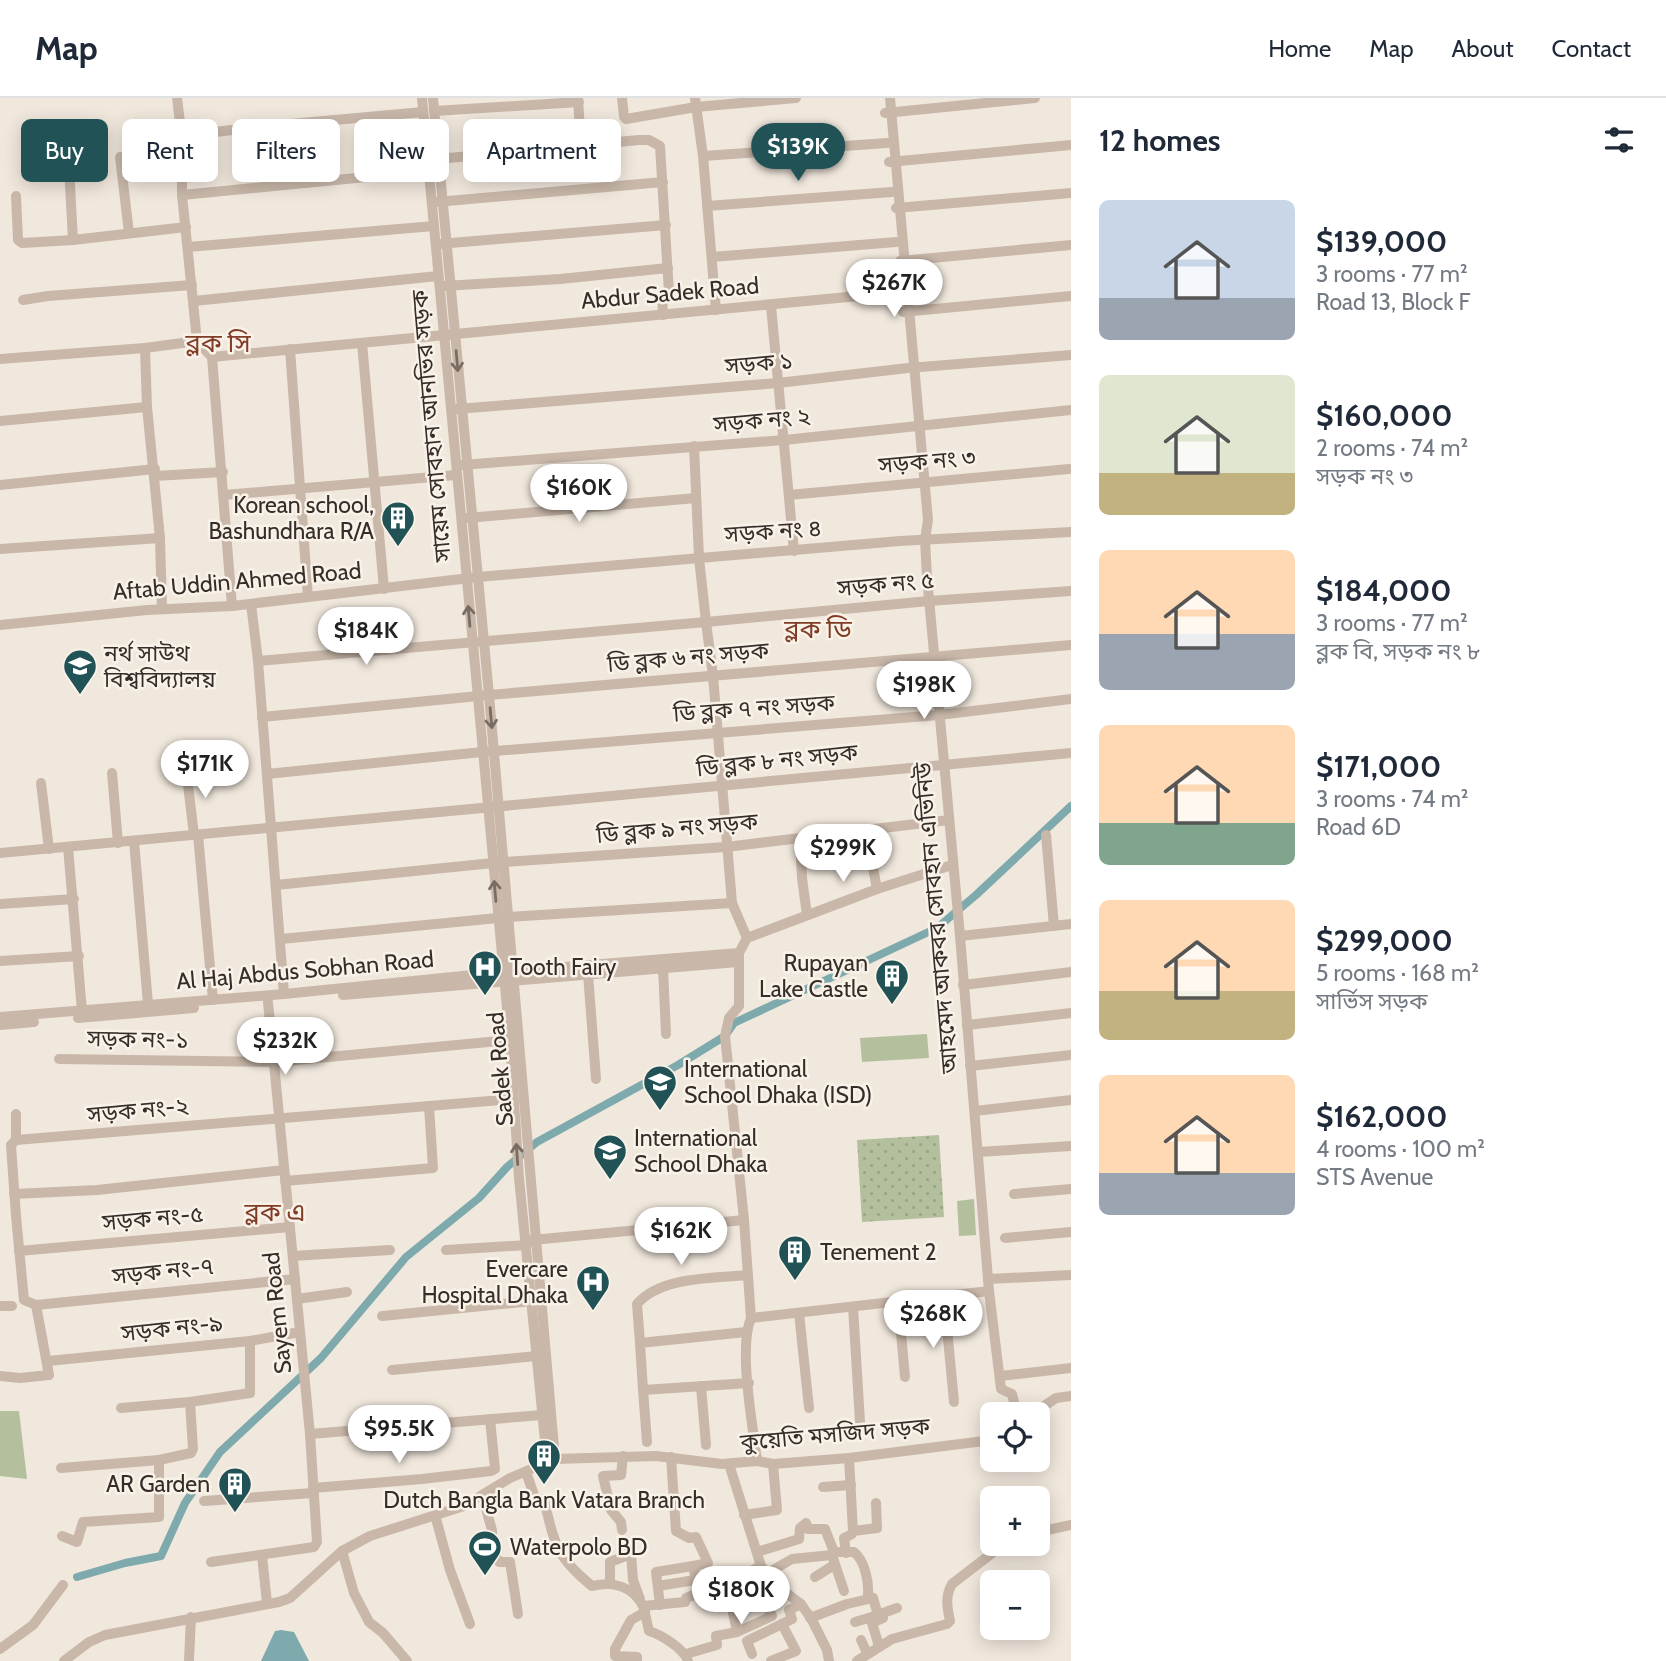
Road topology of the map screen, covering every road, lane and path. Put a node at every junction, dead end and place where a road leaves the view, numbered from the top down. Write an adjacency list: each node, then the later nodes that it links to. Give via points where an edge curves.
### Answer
1 (177, 98): 15 (street)
2 (422, 98): 12 (street, সায়েম সোবহান আনভির সড়ক)
3 (433, 98): 12 (street, সায়েম সোবহান আনভির সড়ক)
4 (622, 98): 14 (street, via 626,119)
5 (796, 98): 10 (street)
6 (883, 98): 13 (street, আহমেদ আকবর সোবহান এভিনিউ)
7 (890, 98): 13 (street, আহমেদ আকবর সোবহান এভিনিউ)
8 (1035, 98): 13 (street)
9 (578, 100): 12 (street); 18 (street)
10 (739, 100): 11 (street)
11 (695, 103): 14 (street); 24 (street)
12 (429, 111): 16 (street, সায়েম সোবহান আনভির সড়ক); 17 (street, সায়েম সোবহান আনভির সড়ক); 19 (street)
13 (888, 113): 22 (street, আহমেদ আকবর সোবহান এভিনিউ); 26 (street, আহমেদ আকবর সোবহান এভিনিউ)
14 (647, 117): 20 (street)
15 (180, 119)
16 (429, 119)
17 (430, 119)
18 (579, 119)
19 (218, 132)
20 (649, 140): 21 (street); 32 (street, via 660,146)
21 (621, 142)
22 (887, 143): 24 (street); 26 (street, আহমেদ আকবর সোবহান এভিনিউ)
23 (1071, 145): 26 (street)
24 (703, 156): 38 (street)
25 (120, 157): 43 (street)
26 (892, 162): 33 (street, আহমেদ আকবর সোবহান এভিনিউ); 39 (street, আহমেদ আকবর সোবহান এভিনিউ)
27 (354, 178): 35 (street)
28 (70, 182): 44 (street)
29 (183, 182): 35 (street)
30 (432, 182): 37 (street, সায়েম সোবহান আনভির সড়ক)
31 (437, 182): 37 (street, সায়েম সোবহান আনভির সড়ক)
32 (663, 182): 37 (street); 40 (street)
33 (892, 192): 38 (street); 39 (street, আহমেদ আকবর সোবহান এভিনিউ)
34 (1071, 193): 39 (street)
35 (183, 195): 42 (street)
36 (16, 196): 44 (street, via 19,242)
37 (437, 202): 41 (street, সায়েম সোবহান আনভির সড়ক); 46 (street, সায়েম সোবহান আনভির সড়ক)
38 (707, 206): 49 (street)
39 (897, 208): 45 (street, আহমেদ আকবর সোবহান এভিনিউ); 50 (street, আহমেদ আকবর সোবহান এভিনিউ)
40 (666, 225): 46 (street); 51 (street)
41 (433, 226): 46 (street, সায়েম সোবহান আনভির সড়ক); 48 (street)
42 (186, 227): 43 (street); 48 (street)
43 (129, 233): 44 (street)
44 (76, 240)
45 (896, 242): 49 (street); 50 (street, আহমেদ আকবর সোবহান এভিনিউ)
46 (441, 243): 52 (street, সায়েম সোবহান আনভির সড়ক)
47 (1071, 245): 50 (street)
48 (188, 247): 53 (street)
49 (712, 257): 59 (street)
50 (901, 261): 54 (street, আহমেদ আকবর সোবহান এভিনিউ); 60 (street, আহমেদ আকবর সোবহান এভিনিউ)
51 (668, 268): 52 (street, via 560,279); 61 (street, via 669,293 662,293)
52 (442, 283): 57 (street); 62 (street, সায়েম সোবহান আনভির সড়ক)
53 (192, 285): 56 (street); 57 (street)
54 (901, 292): 58 (street, Abdur Sadek Road); 60 (street, আহমেদ আকবর সোবহান এভিনিউ)
55 (1071, 296): 60 (street)
56 (23, 300)
57 (194, 301): 63 (street)
58 (771, 306): 59 (street, Abdur Sadek Road); 71 (street)
59 (716, 310): 61 (street, Abdur Sadek Road)
60 (906, 312): 70 (street, আহমেদ আকবর সোবহান এভিনিউ)
61 (663, 315): 62 (street, Abdur Sadek Road)
62 (449, 333): 64 (street, Abdur Sadek Road); 73 (street, সায়েম সোবহান আনভির সড়ক)
63 (197, 341): 65 (street); 68 (street)
64 (362, 343): 66 (street, Abdur Sadek Road); 83 (street)
65 (145, 348): 69 (street); 72 (street)
66 (290, 349): 68 (street, Abdur Sadek Road); 86 (street)
67 (1071, 355): 70 (street, সড়ক ১)
68 (212, 357): 82 (street)
69 (0, 359)
70 (911, 368): 71 (street, সড়ক ১); 76 (street, আহমেদ আকবর সোবহান এভিনিউ)
71 (778, 383): 73 (street, সড়ক ১); 77 (street)
72 (147, 407): 75 (street); 81 (street)
73 (456, 409): 79 (street, সায়েম সোবহান আনভির সড়ক)
74 (1071, 410): 76 (street, সড়ক নং ২)
75 (0, 421)
76 (916, 425): 77 (street, সড়ক নং ২); 84 (street, আহমেদ আকবর সোবহান এভিনিউ)
77 (784, 440): 78 (street, সড়ক নং ২); 88 (street)
78 (694, 446): 79 (street, সড়ক নং ২); 89 (street)
79 (459, 469): 83 (street, সড়ক নং ২); 90 (street, সায়েম সোবহান আনভির সড়ক)
80 (1069, 469): 84 (street, সড়ক নং ৩)
81 (155, 472): 82 (street); 85 (street); 92 (street)
82 (223, 472): 87 (street)
83 (376, 482): 86 (street, সড়ক নং ২); 98 (street)
84 (922, 483): 88 (street, সড়ক নং ৩); 93 (street, আহমেদ আকবর সোবহান এভিনিউ)
85 (0, 485)
86 (300, 488): 87 (street, সড়ক নং ২); 100 (street)
87 (225, 495): 103 (street)
88 (789, 495): 95 (street)
89 (696, 498): 90 (street); 96 (street)
90 (466, 518): 97 (street, সায়েম সোবহান আনভির সড়ক)
91 (1071, 532): 93 (street, সড়ক নং ৪)
92 (160, 538): 94 (street); 104 (street)
93 (925, 540): 95 (street, সড়ক নং ৪); 101 (street, আহমেদ আকবর সোবহান এভিনিউ)
94 (0, 549)
95 (794, 551): 96 (street, সড়ক নং ৪)
96 (699, 558): 97 (street, সড়ক নং ৪); 105 (street)
97 (472, 577): 98 (street, Aftab Uddin Ahmed Road); 107 (street, সায়েম সোবহান আনভির সড়ক, one-way to 97); 108 (street)
98 (384, 589): 100 (street, Aftab Uddin Ahmed Road)
99 (1071, 591): 101 (street, সড়ক নং ৫)
100 (308, 597): 102 (street, Aftab Uddin Ahmed Road)
101 (929, 601): 105 (street, সড়ক নং ৫); 110 (street, আহমেদ আকবর সোবহান এভিনিউ)
102 (251, 604): 103 (street, Aftab Uddin Ahmed Road); 111 (street)
103 (232, 606): 104 (street, Aftab Uddin Ahmed Road)
104 (162, 609): 106 (street, Aftab Uddin Ahmed Road)
105 (706, 622): 108 (street, সড়ক নং ৫); 112 (street)
106 (0, 625)
107 (472, 642): 108 (street, সড়ক নং ৫); 111 (street, সড়ক নং ৫); 114 (street, সায়েম সোবহান আনভির সড়ক)
108 (484, 642): 113 (street)
109 (1071, 645): 110 (street, ডি ব্লক ৬ নং সড়ক)
110 (933, 656): 112 (street, ডি ব্লক ৬ নং সড়ক); 116 (street, আহমেদ আকবর সোবহান এভিনিউ)
111 (258, 661): 117 (street)
112 (713, 676): 113 (street, ডি ব্লক ৬ নং সড়ক); 118 (street)
113 (489, 695): 114 (street, ডি ব্লক ৬ নং সড়ক); 119 (street, one-way to 119)
114 (477, 696): 117 (street, ডি ব্লক ৬ নং সড়ক); 120 (street, সায়েম সোবহান আনভির সড়ক)
115 (1071, 699): 116 (street, ডি ব্লক ৭ নং সড়ক)
116 (939, 715): 118 (street, ডি ব্লক ৭ নং সড়ক); 122 (street, আহমেদ আকবর সোবহান এভিনিউ)
117 (262, 717): 125 (street)
118 (717, 731): 119 (street, ডি ব্লক ৭ নং সড়ক); 127 (street)
119 (494, 751): 120 (street, ডি ব্লক ৭ নং সড়ক); 128 (street)
120 (482, 752): 125 (street, ডি ব্লক ৭ নং সড়ক); 128 (street, সায়েম সোবহান আনভির সড়ক)
121 (1071, 753): 122 (street, ডি ব্লক ৮ নং সড়ক)
122 (944, 764): 127 (street, ডি ব্লক ৮ নং সড়ক); 129 (street, আহমেদ আকবর সোবহান এভিনিউ)
123 (186, 768): 132 (street)
124 (112, 773): 136 (street)
125 (267, 774): 130 (street)
126 (41, 783): 139 (street)
127 (721, 787): 128 (street, ডি ব্লক ৮ নং সড়ক); 138 (street)
128 (493, 806): 130 (street, ডি ব্লক ৮ নং সড়ক); 141 (street, সায়েম সোবহান আনভির সড়ক)
129 (949, 820): 131 (street, ডি ব্লক ৯ নং সড়ক); 142 (street, আহমেদ আকবর সোবহান এভিনিউ)
130 (272, 828): 132 (street, ডি ব্লক ৮ নং সড়ক); 143 (street)
131 (866, 830): 134 (street, ডি ব্লক ৯ নং সড়ক); 144 (street)
132 (196, 835): 135 (street, ডি ব্লক ৮ নং সড়ক); 164 (street)
133 (1046, 835): 151 (street)
134 (800, 838): 138 (street, ডি ব্লক ৯ নং সড়ক); 148 (street)
135 (134, 841): 136 (street, ডি ব্লক ৮ নং সড়ক); 166 (street)
136 (118, 843): 137 (street, ডি ব্লক ৮ নং সড়ক)
137 (68, 847): 139 (street, ডি ব্লক ৮ নং সড়ক); 145 (street)
138 (726, 847): 141 (street, ডি ব্লক ৯ নং সড়ক); 147 (street)
139 (49, 849): 140 (street, ডি ব্লক ৮ নং সড়ক)
140 (0, 853)
141 (498, 863): 143 (street, ডি ব্লক ৯ নং সড়ক); 149 (street, সায়েম সোবহান আনভির সড়ক)
142 (952, 865): 144 (street); 152 (street, আহমেদ আকবর সোবহান এভিনিউ)
143 (276, 885): 154 (street)
144 (877, 889): 148 (street)
145 (74, 899): 146 (street); 155 (street)
146 (0, 904)
147 (732, 904): 149 (street); 153 (street)
148 (807, 915): 153 (street)
149 (503, 918): 154 (street); 161 (street, সায়েম সোবহান আনভির সড়ক)
150 (1071, 924): 151 (street)
151 (1054, 926): 152 (street)
152 (960, 931): 162 (street, আহমেদ আকবর সোবহান এভিনিউ)
153 (747, 938): 156 (street)
154 (281, 939): 163 (street)
155 (79, 956): 157 (street); 167 (street)
156 (738, 957): 158 (street); 161 (street, Al Haj Abdus Sobhan Road); 193 (street, via 739,1006 729,1018 725,1036)
157 (0, 961)
158 (663, 968): 160 (street); 172 (street)
159 (1071, 972): 162 (street)
160 (588, 974): 161 (street); 178 (street)
161 (508, 976): 163 (street, Al Haj Abdus Sobhan Road); 165 (street); 173 (street, সায়েম সোবহান আনভির সড়ক); 185 (street, Sadek Road)
162 (963, 985): 171 (street, আহমেদ আকবর সোবহান এভিনিউ)
163 (284, 994): 164 (street, Al Haj Abdus Sobhan Road)
164 (213, 1000): 166 (street, Al Haj Abdus Sobhan Road)
165 (268, 1002): 170 (street); 176 (street, Sayem Road)
166 (148, 1004): 167 (street, Al Haj Abdus Sobhan Road)
167 (82, 1011): 169 (street, Al Haj Abdus Sobhan Road)
168 (1071, 1013): 171 (street)
169 (0, 1017)
170 (0, 1025)
171 (967, 1025): 177 (street, আহমেদ আকবর সোবহান এভিনিউ)
172 (666, 1034)
173 (510, 1040): 176 (street, সড়ক নং-১); 179 (street, সায়েম সোবহান আনভির সড়ক)
174 (1071, 1055): 177 (street)
175 (59, 1059): 176 (street, সড়ক নং-১)
176 (275, 1062): 184 (street, Sayem Road)
177 (971, 1066): 182 (street, আহমেদ আকবর সোবহান এভিনিউ)
178 (596, 1079)
179 (513, 1099): 181 (street, সড়ক নং-২); 185 (street, সায়েম সোবহান আনভির সড়ক)
180 (1071, 1100): 182 (street)
181 (429, 1106): 184 (street, সড়ক নং-২); 189 (street, via 433,1168)
182 (975, 1111): 188 (street, আহমেদ আকবর সোবহান এভিনিউ)
183 (16, 1114): 186 (street)
184 (279, 1119): 186 (street, সড়ক নং-২); 189 (street, Sayem Road)
185 (520, 1128): 197 (street, সায়েম সোবহান আনভির সড়ক, one-way to 185, via 519,1178); 197 (street, Sadek Road, via 530,1172)
186 (16, 1140): 191 (street, via 11,1145)
187 (1071, 1146): 188 (street)
188 (978, 1152): 205 (street, আহমেদ আকবর সোবহান এভিনিউ)
189 (285, 1175): 191 (street); 194 (street, Sayem Road)
190 (1071, 1189): 192 (street)
191 (14, 1194): 200 (street)
192 (1014, 1194)
193 (744, 1220): 197 (street); 202 (street)
194 (290, 1227): 200 (street, সড়ক নং-৫); 201 (street, Sayem Road)
195 (1071, 1232): 196 (street)
196 (1005, 1237)
197 (530, 1242): 199 (street); 211 (street, সায়েম সোবহান আনভির সড়ক); 251 (street, Sadek Road)
198 (390, 1250): 201 (street)
199 (446, 1250)
200 (19, 1251): 212 (street, via 24,1300)
201 (293, 1256): 204 (street, Sayem Road)
202 (747, 1275): 218 (street); 222 (street, via 653,1289 637,1304)
203 (1071, 1275): 205 (street)
204 (295, 1279): 209 (street, Sayem Road); 212 (street, সড়ক নং-৭)
205 (988, 1279): 207 (street, আহমেদ আকবর সোবহান এভিনিউ)
206 (347, 1292): 209 (street)
207 (989, 1292): 208 (street); 228 (street, আহমেদ আকবর সোবহান এভিনিউ)
208 (944, 1296): 210 (street); 235 (street)
209 (297, 1299): 219 (street, Sayem Road)
210 (898, 1300): 215 (street); 229 (street)
211 (532, 1301): 217 (street); 223 (street, সায়েম সোবহান আনভির সড়ক)
212 (36, 1305): 224 (street)
213 (0, 1306): 214 (street)
214 (12, 1306)
215 (853, 1307): 216 (street); 242 (street)
216 (799, 1313): 218 (street); 239 (street)
217 (382, 1316)
218 (751, 1318): 220 (street)
219 (300, 1332): 221 (street, সড়ক নং-৯); 243 (street, Sayem Road)
220 (746, 1332): 222 (street); 230 (street)
221 (250, 1341): 224 (street, সড়ক নং-৯); 234 (street, via 250,1393)
222 (640, 1342): 232 (street)
223 (537, 1356): 226 (street); 240 (street, সায়েম সোবহান আনভির সড়ক)
224 (48, 1361): 227 (street, via 48,1375)
225 (1071, 1368): 228 (street)
226 (392, 1370)
227 (0, 1376)
228 (1000, 1376): 236 (street, via 1000,1390 1012,1394)
229 (905, 1377)
230 (749, 1383): 231 (street); 252 (street)
231 (701, 1386): 232 (street); 246 (street)
232 (643, 1390): 244 (street)
233 (1071, 1396): 237 (street)
234 (190, 1402): 238 (street); 250 (street, via 191,1453)
235 (954, 1402)
236 (1014, 1402)
237 (1050, 1402)
238 (121, 1408)
239 (809, 1408)
240 (542, 1415): 241 (street); 251 (street, সায়েম সোবহান আনভির সড়ক)
241 (489, 1419): 243 (street); 259 (street, via 495,1469 491,1471)
242 (860, 1422)
243 (310, 1434): 259 (street, Sayem Road)
244 (647, 1442)
245 (980, 1442): 249 (street, কুয়েতি মসজিদ সড়ক)
246 (706, 1445)
247 (624, 1456): 248 (street, কুয়েতি মসজিদ সড়ক); 251 (street, কুয়েতি মসজিদ সড়ক); 272 (street, via 621,1475 603,1476 611,1510 621,1522)
248 (671, 1457): 253 (street, কুয়েতি মসজিদ সড়ক); 277 (street, via 676,1531 696,1537 707,1562)
249 (849, 1458): 254 (street, কুয়েতি মসজিদ সড়ক); 257 (street)
250 (159, 1460): 255 (street); 268 (street, via 159,1517 83,1522 77,1542)
251 (551, 1460): 256 (street)
252 (757, 1461): 253 (street, কুয়েতি মসজিদ সড়ক); 254 (street, কুয়েতি মসজিদ সড়ক)
253 (729, 1464): 264 (street)
254 (773, 1464): 264 (street, via 776,1510)
255 (61, 1468)
256 (526, 1472): 260 (street); 281 (street, via 534,1498 544,1500 555,1546 571,1569 592,1586)
257 (851, 1485): 258 (street); 267 (street)
258 (823, 1487)
259 (313, 1490): 261 (street); 273 (street, Sayem Road, via 314,1547)
260 (482, 1495): 263 (street); 294 (street, via 492,1530 492,1550 499,1562 510,1562)
261 (204, 1501)
262 (876, 1503): 267 (street, via 877,1528)
263 (435, 1515): 269 (street, via 383,1531); 299 (street)
264 (744, 1515): 270 (street)
265 (1071, 1525): 266 (street)
266 (1050, 1529)
267 (853, 1531): 271 (street, via 844,1538)
268 (62, 1536)
269 (342, 1551): 289 (street, via 290,1598); 313 (street, via 354,1593 369,1622)
270 (757, 1552): 275 (street, via 799,1539 806,1522 808,1529 825,1529); 278 (street)
271 (846, 1553): 275 (street); 288 (street, via 858,1555 868,1595)
272 (631, 1554): 281 (street, via 610,1562); 292 (street, via 633,1580)
273 (262, 1556): 276 (street); 289 (street)
274 (988, 1556): 302 (street, via 952,1584 947,1624)
275 (833, 1557): 278 (street, via 792,1559); 279 (street); 285 (street)
276 (211, 1562)
277 (693, 1566): 280 (street); 283 (street, via 656,1572)
278 (763, 1570): 284 (street); 286 (street)
279 (815, 1577)
280 (695, 1580): 283 (street); 286 (street)
281 (610, 1583): 292 (street, via 629,1591)
282 (63, 1585): 305 (street, via 33,1625)
283 (658, 1586): 291 (street)
284 (781, 1589): 287 (street); 290 (street)
285 (844, 1591)
286 (699, 1593): 291 (street, via 685,1602)
287 (763, 1598): 301 (street, via 733,1613); 301 (street, via 772,1616)
288 (873, 1598): 295 (street); 297 (street)
289 (267, 1603): 296 (street)
290 (801, 1604): 297 (street); 300 (street, via 789,1610 792,1619)
291 (660, 1605): 292 (street)
292 (643, 1607): 308 (street, via 615,1649 615,1656); 309 (street, via 649,1631 661,1635)
293 (897, 1608): 295 (street)
294 (518, 1614)
295 (881, 1615): 298 (street); 302 (street); 304 (street, via 872,1623)
296 (191, 1617): 311 (street, via 105,1635); 312 (street)
297 (810, 1618): 314 (street)
298 (855, 1622)
299 (470, 1624)
300 (782, 1625): 307 (street, via 747,1641); 310 (street, via 796,1651)
301 (737, 1632): 309 (street, via 716,1636 717,1646)
302 (892, 1639): 304 (street)
303 (861, 1640): 306 (street)
304 (878, 1646): 306 (street)
305 (0, 1649)
306 (867, 1653): 315 (street)
307 (752, 1654)
308 (640, 1658)
309 (687, 1658)
310 (774, 1660)
311 (64, 1661)
312 (189, 1661)
313 (407, 1661)
314 (829, 1661)
315 (856, 1661)

